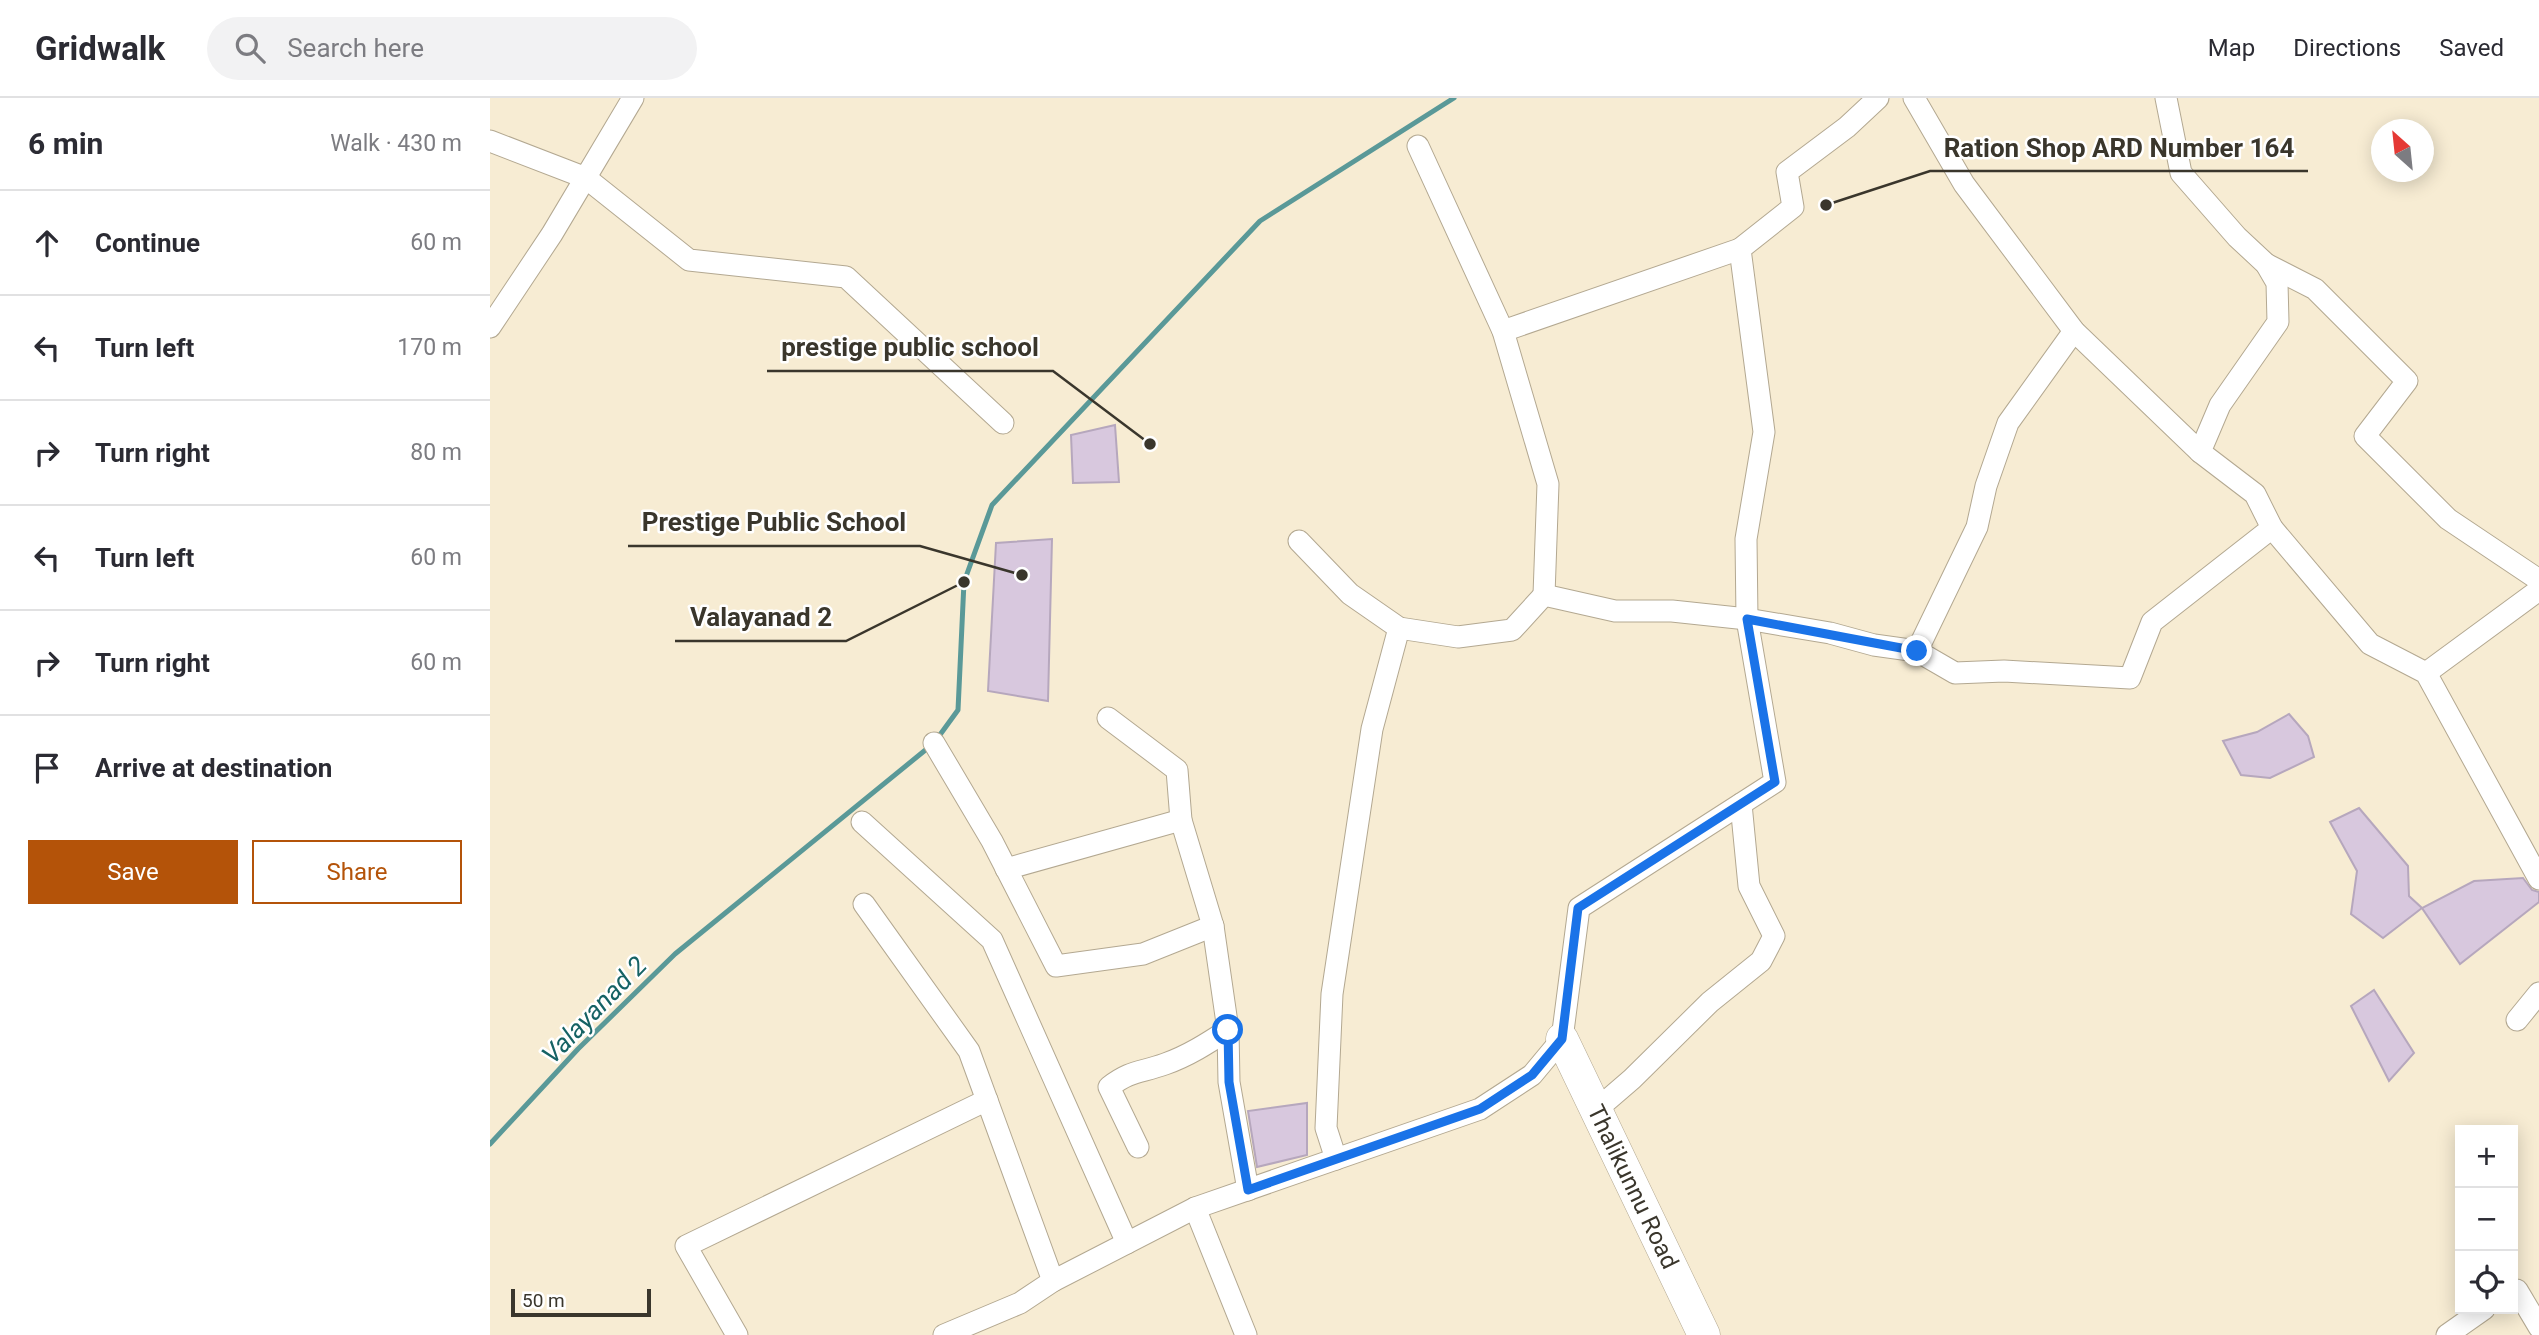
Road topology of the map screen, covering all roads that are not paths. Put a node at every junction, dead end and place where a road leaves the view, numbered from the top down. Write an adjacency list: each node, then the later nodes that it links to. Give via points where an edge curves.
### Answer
1 (633, 98): 7 (street)
2 (1878, 98): 8 (street, via 1787,172 1793,206)
3 (1914, 98): 12 (street, via 1964,184)
4 (2166, 98): 9 (street, via 2181,173)
5 (490, 141): 7 (street)
6 (1418, 146): 11 (street)
7 (586, 178): 10 (street); 13 (street, via 689,260 846,277)
8 (1740, 249): 11 (street); 20 (street, via 1764,432 1746,540)
9 (2266, 264): 14 (street, via 2277,283 2278,322 2220,405); 17 (street, via 2315,289 2407,381 2365,436 2448,519)
10 (490, 327)
11 (1503, 331): 19 (street, via 1548,484)
12 (2074, 331): 14 (street); 22 (street, via 2008,423 1977,527)
13 (1003, 422)
14 (2200, 452): 15 (street, via 2255,494)
15 (2272, 528): 22 (street, via 2152,622 2130,678 1955,673); 23 (street, via 2370,644)
16 (1299, 541): 21 (street, via 1350,593)
17 (2539, 580)
18 (2539, 590): 23 (street)
19 (1544, 595): 20 (street, via 1615,611); 21 (street, via 1512,630 1458,637)
20 (1747, 619): 22 (street); 26 (street, via 1775,782)
21 (1399, 628): 40 (street, via 1372,729 1332,994 1326,1128)
22 (1917, 651)
23 (2426, 673): 30 (street)
24 (1108, 718): 27 (street, via 1177,770)
25 (934, 743): 29 (street)
26 (1741, 804): 36 (street, via 1578,908); 38 (street, via 1749,886 1774,936 1761,961 1710,1002)
27 (1181, 820): 29 (street); 32 (street)
28 (862, 822): 43 (street, via 992,940)
29 (1006, 869): 32 (street, via 1056,966 1143,954)
30 (2539, 878)
31 (864, 904): 37 (street, via 969,1051)
32 (1213, 926): 35 (street)
33 (2539, 993): 34 (street)
34 (2517, 1020)
35 (1228, 1030): 39 (street, via 1165,1065 1125,1075 1109,1087); 41 (street, via 1229,1082)
36 (1562, 1039): 38 (street, Thalikunnu Road); 40 (street, via 1532,1075 1480,1109)
37 (986, 1100): 44 (street); 48 (street, via 686,1246)
38 (1596, 1110): 51 (street, Thalikunnu Road)
39 (1138, 1147)
40 (1336, 1159): 41 (street)
41 (1248, 1190): 42 (street)
42 (1195, 1208): 43 (street); 50 (street)
43 (1127, 1243): 44 (street)
44 (1053, 1281): 49 (street, via 1020,1303)
45 (2518, 1292): 47 (street)
46 (2477, 1314): 52 (street)
47 (2539, 1328)
48 (737, 1335)
49 (944, 1335)
50 (1246, 1335)
51 (1704, 1335)
52 (2446, 1335)

